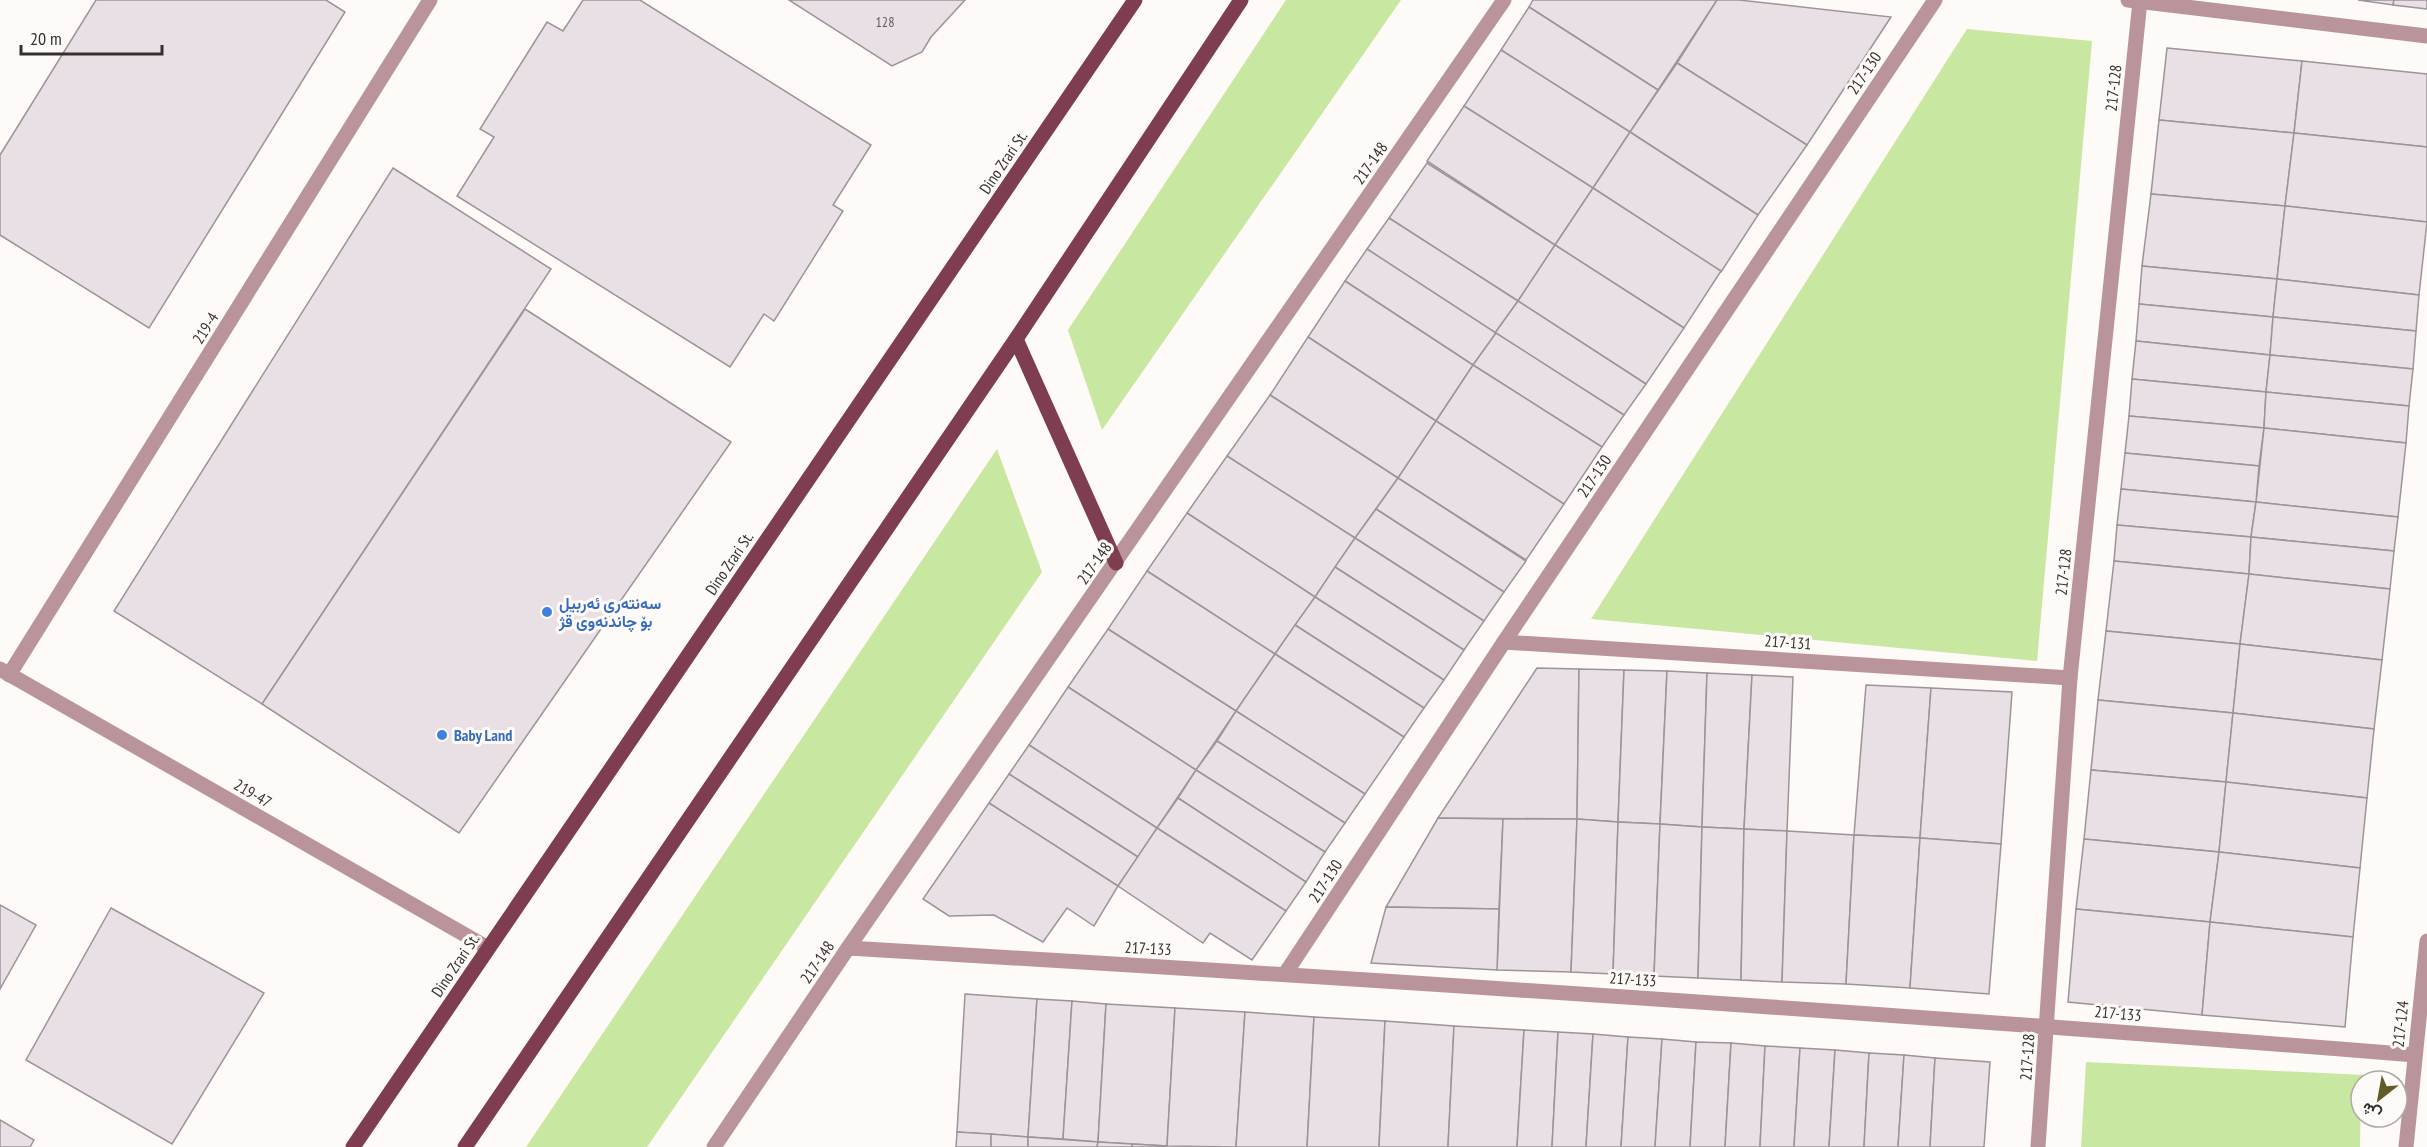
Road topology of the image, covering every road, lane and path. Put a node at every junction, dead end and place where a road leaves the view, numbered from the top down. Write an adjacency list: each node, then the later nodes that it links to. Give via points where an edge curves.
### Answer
1 (430, 0): 11 (street, 219-4)
2 (1135, 0): 14 (main road, Dino Zrari St.)
3 (1241, 0): 8 (main road)
4 (1504, 0): 9 (street, 217-148)
5 (1935, 0): 10 (street, 217-130)
6 (2134, 1): 7 (street); 12 (street, 217-128)
7 (2427, 36)
8 (1016, 339): 9 (main road); 21 (main road)
9 (1116, 562): 15 (street, 217-148)
10 (1504, 642): 12 (street, 217-131); 16 (street, 217-130)
11 (5, 672): 14 (street, 219-47)
12 (2070, 678): 17 (street, 217-128)
13 (2427, 941): 18 (street, 217-124)
14 (488, 948): 20 (main road, Dino Zrari St.)
15 (848, 948): 16 (street, 217-133); 22 (street, 217-148)
16 (1285, 974): 17 (street, 217-133)
17 (2048, 1025): 18 (street, 217-133); 23 (street, 217-128)
18 (2415, 1055): 19 (street, 217-124)
19 (2420, 1087): 24 (street, 217-124)
20 (353, 1147)
21 (465, 1147)
22 (714, 1147)
23 (2038, 1147)
24 (2406, 1147)

